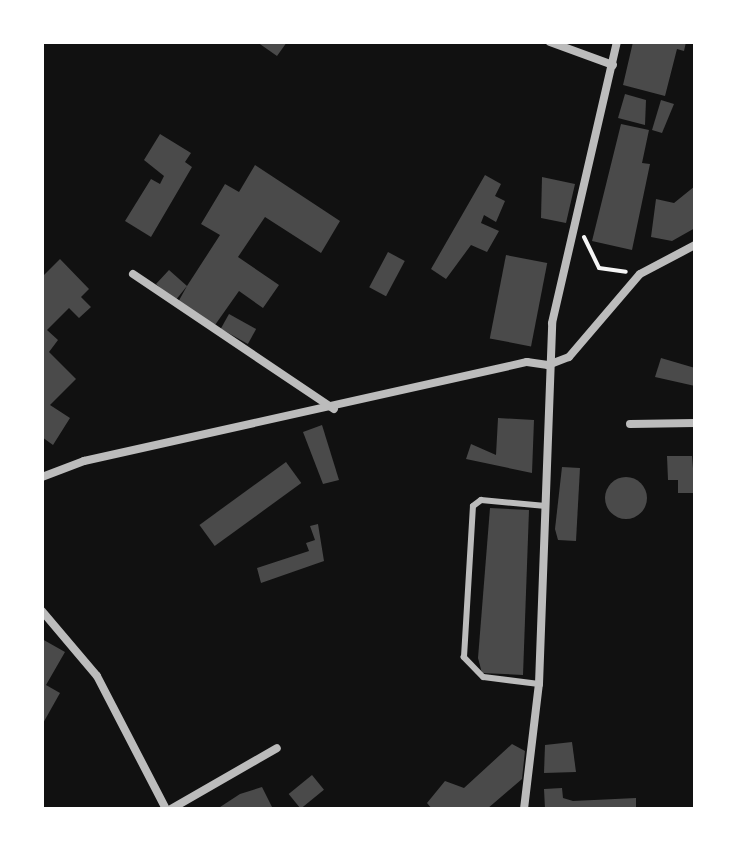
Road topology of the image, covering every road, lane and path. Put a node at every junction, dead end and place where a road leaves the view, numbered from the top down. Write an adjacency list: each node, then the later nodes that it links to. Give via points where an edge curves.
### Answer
1 (550, 42): 3 (street)
2 (617, 42): 3 (street)
3 (613, 65): 4 (street)
4 (573, 234): 7 (path, via 590,238 599,268); 8 (street)
5 (695, 245): 7 (street)
6 (133, 274): 9 (street)
7 (640, 274): 8 (street, via 569,357)
8 (548, 365): 9 (street, via 527,362); 13 (street)
9 (334, 409): 12 (street, via 84,461)
10 (695, 423): 11 (street)
11 (630, 424)
12 (42, 477)
13 (546, 506): 15 (street); 15 (lane, via 481,500 473,506 464,657 483,677)
14 (42, 611): 17 (street, via 97,676)
15 (539, 684): 18 (street)
16 (277, 748): 17 (street)
17 (169, 809)
18 (524, 809)

